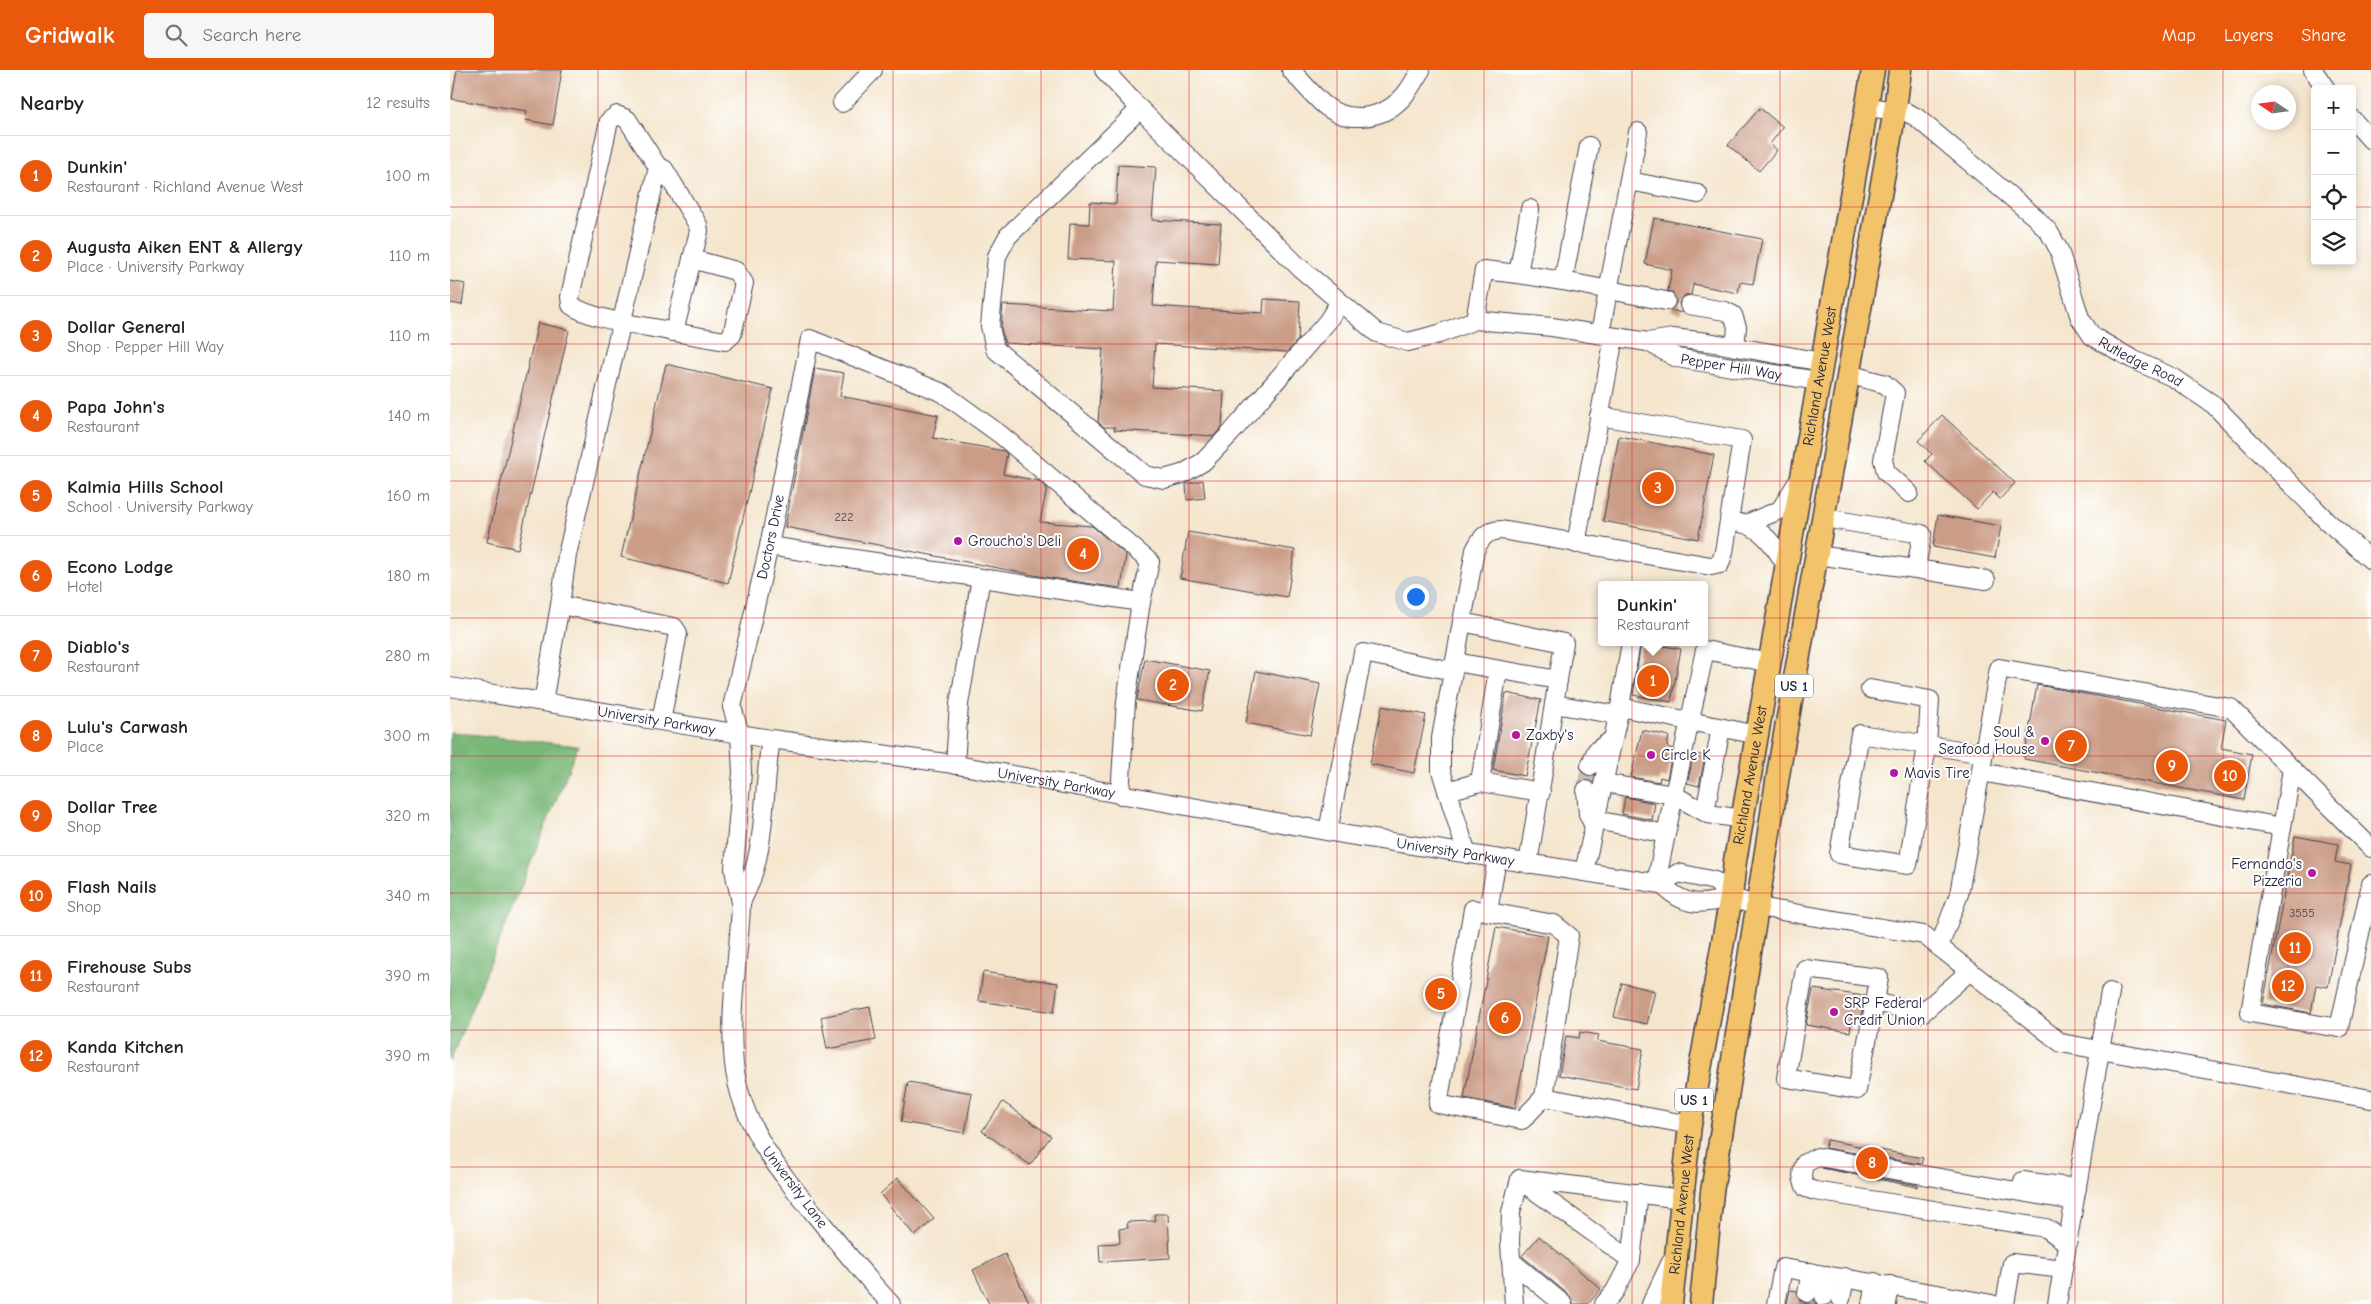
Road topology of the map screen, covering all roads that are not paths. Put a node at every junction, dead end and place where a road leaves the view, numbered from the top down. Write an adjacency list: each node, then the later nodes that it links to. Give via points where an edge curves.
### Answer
1 (873, 70): 9 (street)
2 (1104, 70): 11 (street)
3 (1291, 70): 4 (street, via 1324,105 1340,114 1357,117 1372,116 1394,106)
4 (1421, 70)
5 (1873, 70): 10 (main road, Richland Avenue West / US 1)
6 (1900, 70): 12 (main road, Richland Avenue West / US 1)
7 (2313, 70): 8 (street)
8 (2323, 85)
9 (842, 103)
10 (1867, 107): 12 (street, Rutledge Road); 34 (main road, Richland Avenue West / US 1)
11 (1140, 109): 26 (street, via 1300,268); 26 (street, via 1008,236 997,256 990,326 995,349 1145,475 1164,479 1182,474 1208,456 1231,433 1327,322)
12 (1895, 110): 35 (main road, Richland Avenue West / US 1); 44 (street, Rutledge Road, via 1916,117 2040,222 2059,250 2080,318 2092,336 2174,378 2214,405 2327,521)
13 (2356, 123): 15 (street)
14 (1638, 132): 18 (street)
15 (2371, 140)
16 (1589, 146): 23 (street)
17 (658, 167): 21 (street, via 664,169 698,225); 29 (street); 29 (street, via 627,119 617,115 610,121 570,297 571,305 580,312)
18 (1629, 181): 19 (street); 24 (street)
19 (1698, 194)
20 (1530, 209): 22 (street)
21 (692, 259): 30 (street); 30 (street, via 736,271 741,276 744,283 732,335 725,342)
22 (1518, 274): 23 (street); 28 (street, via 1484,270)
23 (1563, 281): 24 (street)
24 (1608, 290): 25 (street); 31 (street)
25 (1666, 301)
26 (1340, 302): 28 (street, via 1377,333 1408,342)
27 (1689, 305): 33 (street, via 1733,315 1737,328)
28 (1475, 320): 31 (street, Pepper Hill Way)
29 (621, 321): 30 (street); 50 (street, via 567,555)
30 (674, 332)
31 (1607, 336): 32 (street, Pepper Hill Way); 36 (street)
32 (1648, 342): 33 (street, Pepper Hill Way, via 1673,338); 34 (street, Pepper Hill Way, via 1677,358)
33 (1735, 347): 34 (street, Pepper Hill Way)
34 (1820, 371): 37 (main road, Richland Avenue West / US 1)
35 (1848, 374): 38 (street, via 1886,384 1896,393 1883,460 1886,472); 39 (main road, Richland Avenue West / US 1)
36 (1599, 416): 40 (street, via 1742,440); 41 (street)
37 (1803, 471): 40 (street, via 1780,510); 45 (main road, Richland Avenue West / US 1)
38 (1909, 493)
39 (1824, 518): 43 (main road, Richland Avenue West / US 1); 46 (street, via 1922,534)
40 (1738, 523): 41 (street, via 1720,564 1711,566); 45 (street, via 1765,536)
41 (1576, 544): 51 (street, via 1490,531 1480,539 1475,550)
42 (768, 546): 47 (street); 49 (street, Doctors Drive, via 810,339 943,393 1001,435 1150,562); 66 (street, Doctors Drive, via 732,707)
43 (1817, 555): 46 (street); 98 (main road, Richland Avenue West / US 1)
44 (2371, 560)
45 (1787, 567): 54 (main road, Richland Avenue West / US 1)
46 (1916, 569): 48 (street)
47 (980, 578): 49 (street); 72 (street, via 959,704)
48 (1986, 580)
49 (1141, 602): 81 (street, via 1126,700)
50 (560, 605): 60 (street); 63 (street, via 674,626 678,634)
51 (1462, 622): 55 (street); 57 (street, via 1564,643)
52 (1631, 646): 62 (street)
53 (1702, 646): 54 (street); 64 (street)
54 (1771, 663): 67 (main road, Richland Avenue West / US 1)
55 (1454, 667): 56 (street); 79 (street, via 1441,738 1441,771); 87 (street, via 1362,653)
56 (1498, 670): 57 (street); 76 (street)
57 (1558, 680): 61 (street)
58 (450, 687): 60 (street, University Parkway)
59 (1870, 689): 70 (street, via 1930,700)
60 (542, 702): 63 (street, University Parkway)
61 (1554, 704): 62 (street); 80 (street)
62 (1619, 711): 64 (street); 68 (street)
63 (660, 721): 66 (street, University Parkway)
64 (1689, 721): 65 (street); 82 (street)
65 (1721, 728): 67 (street); 83 (street)
66 (740, 734): 69 (street, University Parkway); 97 (street, University Lane, via 742,778 734,868)
67 (1758, 735): 84 (main road, Richland Avenue West / US 1)
68 (1613, 739): 73 (street, via 1596,751); 77 (street)
69 (771, 740): 72 (street, University Parkway); 97 (street, University Lane, via 757,862)
70 (1928, 745): 70 (street, via 1860,734 1839,854 1908,865); 71 (street)
71 (1984, 754): 74 (street, via 1999,668 2231,708); 75 (street)
72 (955, 765): 81 (street, University Parkway)
73 (1590, 766)
74 (2292, 769): 86 (street); 89 (street)
75 (1980, 772): 86 (street); 100 (street, via 1959,894)
76 (1480, 782): 79 (street); 80 (street)
77 (1604, 782): 82 (street); 85 (street)
78 (1586, 790): 85 (street, via 1588,814)
79 (1447, 791): 90 (street)
80 (1541, 792): 92 (street)
81 (1120, 795): 87 (street, University Parkway)
82 (1674, 795): 83 (street); 88 (street)
83 (1705, 812): 84 (street)
84 (1743, 819): 96 (main road, Richland Avenue West / US 1)
85 (1595, 824): 88 (street); 93 (street)
86 (2282, 827): 95 (street, via 2250,1013 2339,1028)
87 (1328, 831): 90 (street, University Parkway)
88 (1666, 834): 94 (street)
89 (2371, 848)
90 (1467, 854): 91 (street, University Parkway)
91 (1497, 859): 92 (street, University Parkway); 99 (street)
92 (1528, 864): 93 (street, University Parkway)
93 (1584, 872): 94 (street, University Parkway)
94 (1658, 883): 96 (street, University Parkway, via 1675,897 1706,904); 96 (street, via 1678,873 1715,881)
95 (2371, 884)
96 (1731, 897): 98 (street); 107 (main road, Richland Avenue West / US 1)
97 (741, 902): 123 (street, University Lane, via 732,1038 735,1072 745,1109 758,1138 779,1171)
98 (1758, 907): 100 (street, via 1924,935); 129 (main road, Richland Avenue West / US 1, via 1712,1192)
99 (1488, 911): 105 (street, via 1554,924 1569,936); 105 (street, via 1473,909 1438,1104 1522,1120)
100 (1939, 947): 101 (street)
101 (1970, 971): 103 (street, via 1922,1013); 104 (street, via 2061,1043)
102 (2110, 992): 104 (street)
103 (1875, 1002): 103 (street, via 1879,978 1805,969 1786,1078 1857,1090)
104 (2100, 1050): 106 (street); 110 (street)
105 (1544, 1097): 107 (street)
106 (2371, 1098)
107 (1690, 1125): 111 (main road, Richland Avenue West / US 1)
108 (1520, 1179): 109 (street); 114 (street); 115 (street, via 1511,1212)
109 (1639, 1193): 111 (street); 114 (street)
110 (2075, 1195): 113 (street); 113 (street, via 1957,1173 1928,1176 1818,1157 1806,1163 1801,1178 1806,1188 1815,1191 2046,1228)
111 (1682, 1199): 112 (main road, Richland Avenue West / US 1)
112 (1680, 1225): 127 (street, via 1670,1265); 128 (main road, Richland Avenue West / US 1)
113 (2067, 1243): 116 (street)
114 (1631, 1260): 126 (street, via 1615,1291)
115 (1511, 1261): 124 (street); 125 (street)
116 (2063, 1269): 134 (street, via 2012,1263); 135 (street)
117 (1819, 1273): 118 (street); 118 (street, via 1833,1297); 120 (street); 130 (street, via 1783,1268)
118 (1845, 1277): 119 (street)
119 (1883, 1283): 121 (street); 131 (street); 132 (street)
120 (1807, 1293)
121 (1907, 1296): 122 (street)
122 (1936, 1299): 133 (street)
123 (890, 1304)
124 (1514, 1304)
125 (1563, 1304)
126 (1604, 1304)
127 (1650, 1304)
128 (1671, 1304)
129 (1700, 1304)
130 (1776, 1304)
131 (1871, 1304)
132 (1887, 1304)
133 (1992, 1304)
134 (2005, 1304)
135 (2057, 1304)

